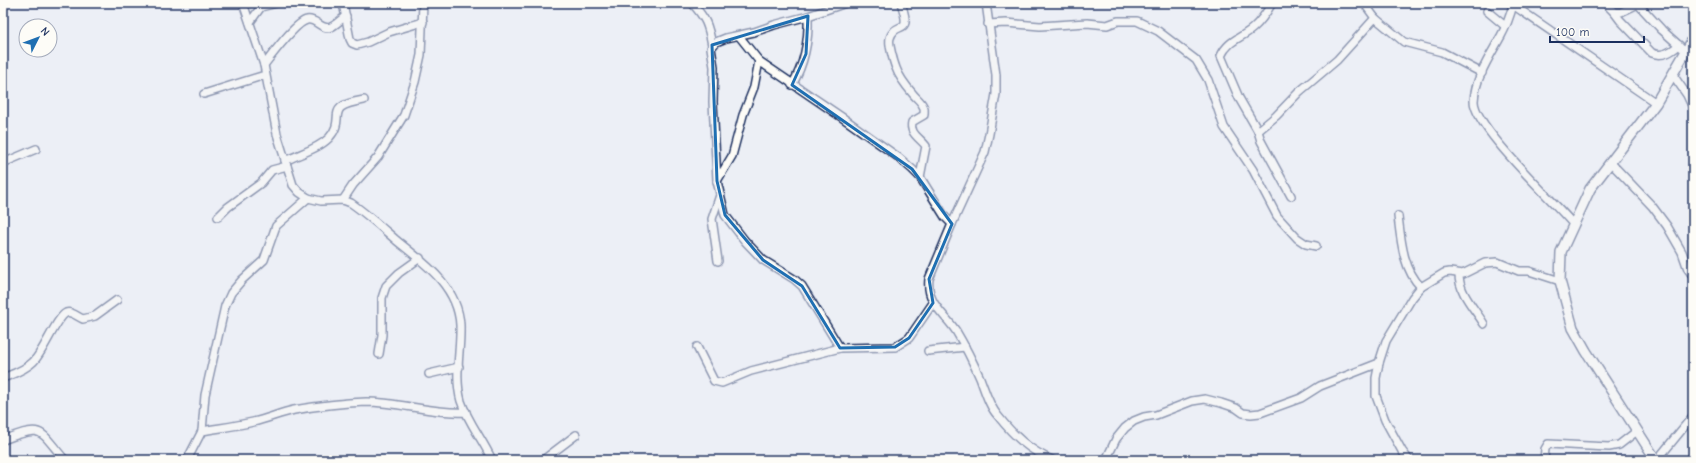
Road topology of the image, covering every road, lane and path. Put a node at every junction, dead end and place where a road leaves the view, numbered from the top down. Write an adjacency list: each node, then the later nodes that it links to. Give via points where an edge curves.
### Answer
1 (243, 3): 19 (street)
2 (277, 3): 19 (street, via 261,8)
3 (343, 3): 16 (street)
4 (422, 3): 20 (street)
5 (692, 3): 25 (street, via 708,24)
6 (846, 3): 17 (street)
7 (901, 3): 42 (street, via 905,24 889,39 896,69 923,105 924,114 912,122 911,127 913,133 926,146)
8 (986, 3): 21 (street)
9 (1272, 3): 37 (street, via 1256,25 1227,46 1221,56 1239,98)
10 (1364, 3): 18 (street)
11 (1605, 3): 15 (street)
12 (1513, 4): 22 (street); 35 (street)
13 (1638, 4): 15 (street, via 1621,12); 26 (street)
14 (1487, 11): 22 (street)
15 (1614, 12): 26 (street, via 1652,53 1666,54)
16 (346, 16): 20 (street, via 350,39 357,45); 28 (street, via 327,28 311,20 305,21)
17 (808, 16): 23 (street); 32 (street, via 806,54)
18 (1375, 18): 29 (street, via 1404,42 1442,52); 37 (street, via 1336,60)
19 (250, 22): 28 (street)
20 (422, 22): 47 (street, via 420,62 404,115 378,156)
21 (988, 24): 50 (street, via 996,75 996,94 989,134 985,152); 52 (street, via 1107,25 1118,21 1137,20 1158,31 1199,64 1208,80 1224,127 1252,170 1277,216 1296,238)
22 (1505, 26): 29 (street)
23 (739, 36): 25 (street, via 726,38); 27 (street)
24 (1693, 41): 26 (street)
25 (712, 45): 43 (street)
26 (1682, 49): 31 (street)
27 (759, 61): 32 (street); 43 (street, via 754,87 732,156)
28 (264, 65): 30 (street)
29 (1482, 73): 51 (street, via 1474,101 1481,120 1517,165)
30 (265, 75): 33 (street); 41 (street, via 277,134)
31 (1673, 75): 35 (street); 36 (street)
32 (792, 84): 42 (street, via 898,157)
33 (204, 94)
34 (364, 100): 41 (street, via 348,102 341,106 330,137)
35 (1656, 103): 39 (street)
36 (1693, 108)
37 (1258, 131): 45 (street)
38 (36, 149): 40 (street)
39 (1610, 162): 51 (street, via 1590,189); 56 (street, via 1652,206 1667,226)
40 (3, 163)
41 (286, 163): 46 (street, via 296,189); 49 (street, via 272,170 261,183)
42 (920, 177): 50 (street)
43 (717, 181): 44 (street)
44 (720, 194): 54 (street, via 712,219); 64 (street, via 728,220 763,260 802,286)
45 (1291, 196)
46 (308, 198): 47 (street, via 321,201); 73 (street, via 276,226 264,260 242,280 231,293 225,306 205,395)
47 (343, 200): 53 (street, via 361,210)
48 (1398, 216): 58 (street, via 1402,248 1415,281)
49 (218, 217)
50 (952, 224): 60 (street, via 930,279 928,287)
51 (1573, 224): 57 (street, via 1561,252)
52 (1316, 246)
53 (420, 258): 66 (street, via 386,286 382,298); 68 (street, via 442,282 455,304 460,324)
54 (718, 261)
55 (1459, 274): 57 (street, via 1497,262 1518,271 1529,271); 58 (street, via 1444,273); 61 (street, via 1459,281 1466,296)
56 (1693, 276)
57 (1560, 281): 74 (street, via 1573,328)
58 (1421, 287): 67 (street, via 1386,341)
59 (117, 300): 70 (street, via 94,316 83,319 71,313 65,314 33,362)
60 (932, 303): 63 (street); 64 (street, via 909,338 895,347)
61 (1484, 324)
62 (697, 347): 64 (street, via 714,381 718,383 751,371)
63 (965, 347): 65 (street); 81 (street, via 996,415 1026,446)
64 (840, 348)
65 (928, 351)
66 (379, 354)
67 (1379, 363): 82 (street, via 1320,386 1301,398 1260,413 1243,413 1204,399 1144,417 1125,428 1116,439); 83 (street, via 1376,396 1384,420)
68 (459, 367): 69 (street); 71 (street, via 461,400)
69 (429, 374)
70 (3, 378)
71 (466, 412): 73 (street, via 429,411 388,403 324,405); 79 (street)
72 (1693, 416): 85 (street)
73 (202, 431): 78 (street)
74 (1637, 431): 84 (street, via 1610,448 1548,444); 85 (street)
75 (576, 435): 80 (street)
76 (3, 440): 77 (street, via 27,430 36,430 44,434)
77 (65, 460)
78 (187, 460)
79 (492, 460)
80 (543, 460)
81 (1052, 460)
82 (1106, 460)
83 (1409, 460)
84 (1544, 460)
85 (1656, 460)

